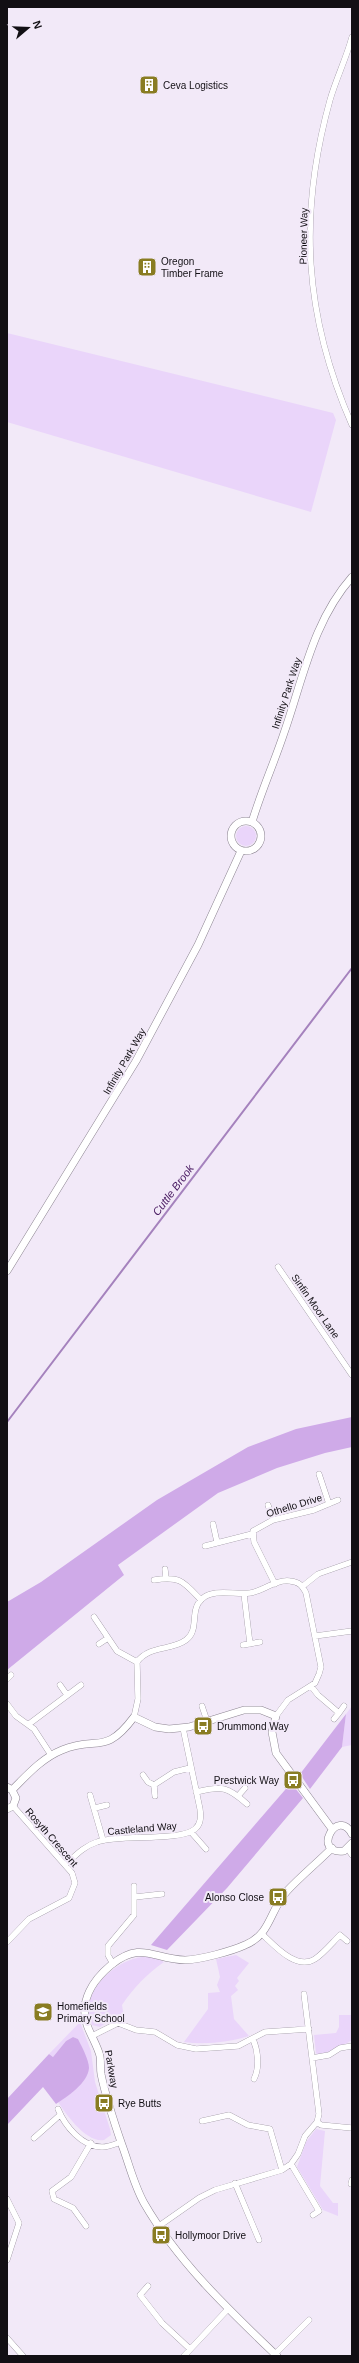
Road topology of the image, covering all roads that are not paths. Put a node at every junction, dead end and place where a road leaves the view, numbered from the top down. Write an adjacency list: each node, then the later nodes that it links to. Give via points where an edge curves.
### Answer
1 (352, 38): 2 (street, Pioneer Way)
2 (351, 44): 3 (street, Pioneer Way, via 332,95 319,148 312,205 310,259 321,340 336,387)
3 (352, 425)
4 (352, 577): 5 (street, Infinity Park Way, via 334,599 316,632 280,746)
5 (252, 822): 6 (street, via 260,829 261,840 251,851); 6 (street, via 241,821 232,829 231,839)
6 (241, 851): 8 (street, Infinity Park Way, via 191,958 140,1055)
7 (278, 1267): 9 (street, Sinfin Moor Lane)
8 (7, 1271)
9 (352, 1375)
10 (319, 1474): 12 (street, Othello Drive)
11 (338, 1500): 12 (street, Othello Drive)
12 (329, 1504): 14 (street, Othello Drive)
13 (268, 1505): 14 (street)
14 (273, 1520): 16 (street, Othello Drive, via 257,1527)
15 (213, 1524): 17 (street)
16 (252, 1534): 17 (street); 23 (street)
17 (217, 1542): 18 (street)
18 (205, 1546)
19 (352, 1562): 24 (street, via 318,1574)
20 (165, 1569): 21 (street)
21 (166, 1578): 22 (street); 26 (street, via 180,1580)
22 (154, 1580)
23 (275, 1584): 24 (street, via 289,1580); 25 (street)
24 (303, 1586): 29 (street)
25 (244, 1594): 26 (street, via 209,1594); 33 (street)
26 (200, 1600): 35 (street, via 195,1610 194,1628 190,1638 180,1644 146,1653)
27 (94, 1617): 30 (street)
28 (352, 1631): 29 (street)
29 (315, 1636): 38 (street, via 321,1667 318,1678)
30 (108, 1638): 32 (street); 35 (street, via 117,1651)
31 (260, 1642): 33 (street)
32 (99, 1644)
33 (250, 1644): 34 (street)
34 (243, 1645)
35 (137, 1662): 45 (street, via 138,1698)
36 (81, 1685): 39 (street)
37 (60, 1686): 39 (street)
38 (311, 1686): 43 (street); 44 (street, via 288,1700)
39 (67, 1695): 48 (street)
40 (7, 1704): 48 (street, via 16,1716)
41 (202, 1706): 47 (street)
42 (344, 1706): 43 (street)
43 (339, 1713): 46 (street)
44 (276, 1716): 47 (street, via 261,1710 244,1710); 65 (street, via 272,1732 276,1753)
45 (134, 1717): 49 (street, via 155,1727); 50 (street, via 113,1739 100,1744 71,1747)
46 (334, 1719)
47 (207, 1721): 49 (street)
48 (29, 1724): 50 (street)
49 (182, 1728): 51 (street, Castleland Way)
50 (51, 1755): 54 (street)
51 (190, 1768): 53 (street, via 174,1772); 56 (street, Castleland Way)
52 (143, 1774): 53 (street, via 148,1782)
53 (154, 1785): 58 (street)
54 (10, 1788): 62 (street, via 16,1798)
55 (245, 1788): 59 (street)
56 (196, 1792): 59 (street, via 223,1787); 66 (street, Castleland Way, via 200,1820)
57 (90, 1795): 63 (street)
58 (155, 1796)
59 (238, 1796): 60 (street)
60 (247, 1804)
61 (107, 1805): 63 (street)
62 (10, 1807): 71 (street, Rosyth Crescent)
63 (95, 1808): 67 (street)
64 (350, 1828): 65 (street, via 339,1826)
65 (332, 1829): 68 (street, via 328,1836)
66 (191, 1832): 67 (street, Castleland Way); 69 (street)
67 (103, 1840): 71 (street, Castleland Way, via 84,1849)
68 (332, 1848): 70 (street, via 340,1851); 75 (street, Parkway, via 285,1893)
69 (206, 1849)
70 (351, 1849)
71 (65, 1865): 77 (street, Rosyth Crescent, via 74,1878 75,1889 72,1895 66,1901 29,1919)
72 (134, 1886): 74 (street)
73 (162, 1894): 74 (street)
74 (135, 1897): 78 (street, via 134,1915 108,1946 108,1955)
75 (262, 1934): 76 (street, via 289,1957 303,1963 314,1960 340,1935); 78 (street, Parkway, via 244,1946 196,1959 179,1960 142,1952 129,1955)
76 (347, 1941)
77 (7, 1942)
78 (113, 1964): 81 (street, Parkway, via 95,1981 86,1999 85,2012)
79 (304, 1994): 80 (street)
80 (309, 2029): 82 (street, via 265,2032); 84 (street)
81 (92, 2036): 82 (street, via 118,2023 136,2030 155,2032 186,2048 238,2046); 90 (street, Parkway, via 98,2050 104,2087)
82 (253, 2039): 85 (street, via 258,2052 257,2074)
83 (352, 2046): 84 (street, via 340,2048 329,2056)
84 (312, 2058): 87 (street, via 319,2107)
85 (254, 2079)
86 (202, 2121): 93 (street, via 229,2115 248,2125 270,2129)
87 (317, 2122): 88 (street, via 321,2125); 92 (street, via 305,2136)
88 (352, 2128)
89 (34, 2138): 91 (street, via 59,2112 72,2132)
90 (121, 2142): 91 (street, via 103,2147); 100 (street, Parkway, via 138,2191)
91 (91, 2144): 99 (street, via 71,2177 52,2191 54,2199 74,2208)
92 (291, 2164): 93 (street); 98 (street, via 319,2211)
93 (282, 2170): 95 (street)
94 (352, 2180): 96 (street)
95 (236, 2183): 100 (street, via 199,2198); 101 (street)
96 (352, 2184)
97 (7, 2200): 102 (street, via 19,2222)
98 (313, 2216)
99 (86, 2226)
100 (159, 2226): 104 (street, Parkway, via 204,2284)
101 (259, 2240)
102 (7, 2260)
103 (148, 2286): 107 (street, via 140,2295 159,2320)
104 (228, 2309): 107 (street); 108 (street, Parkway)
105 (309, 2320): 108 (street)
106 (7, 2338): 109 (street)
107 (190, 2349): 110 (street)
108 (276, 2355)
109 (23, 2356)
110 (184, 2356)

